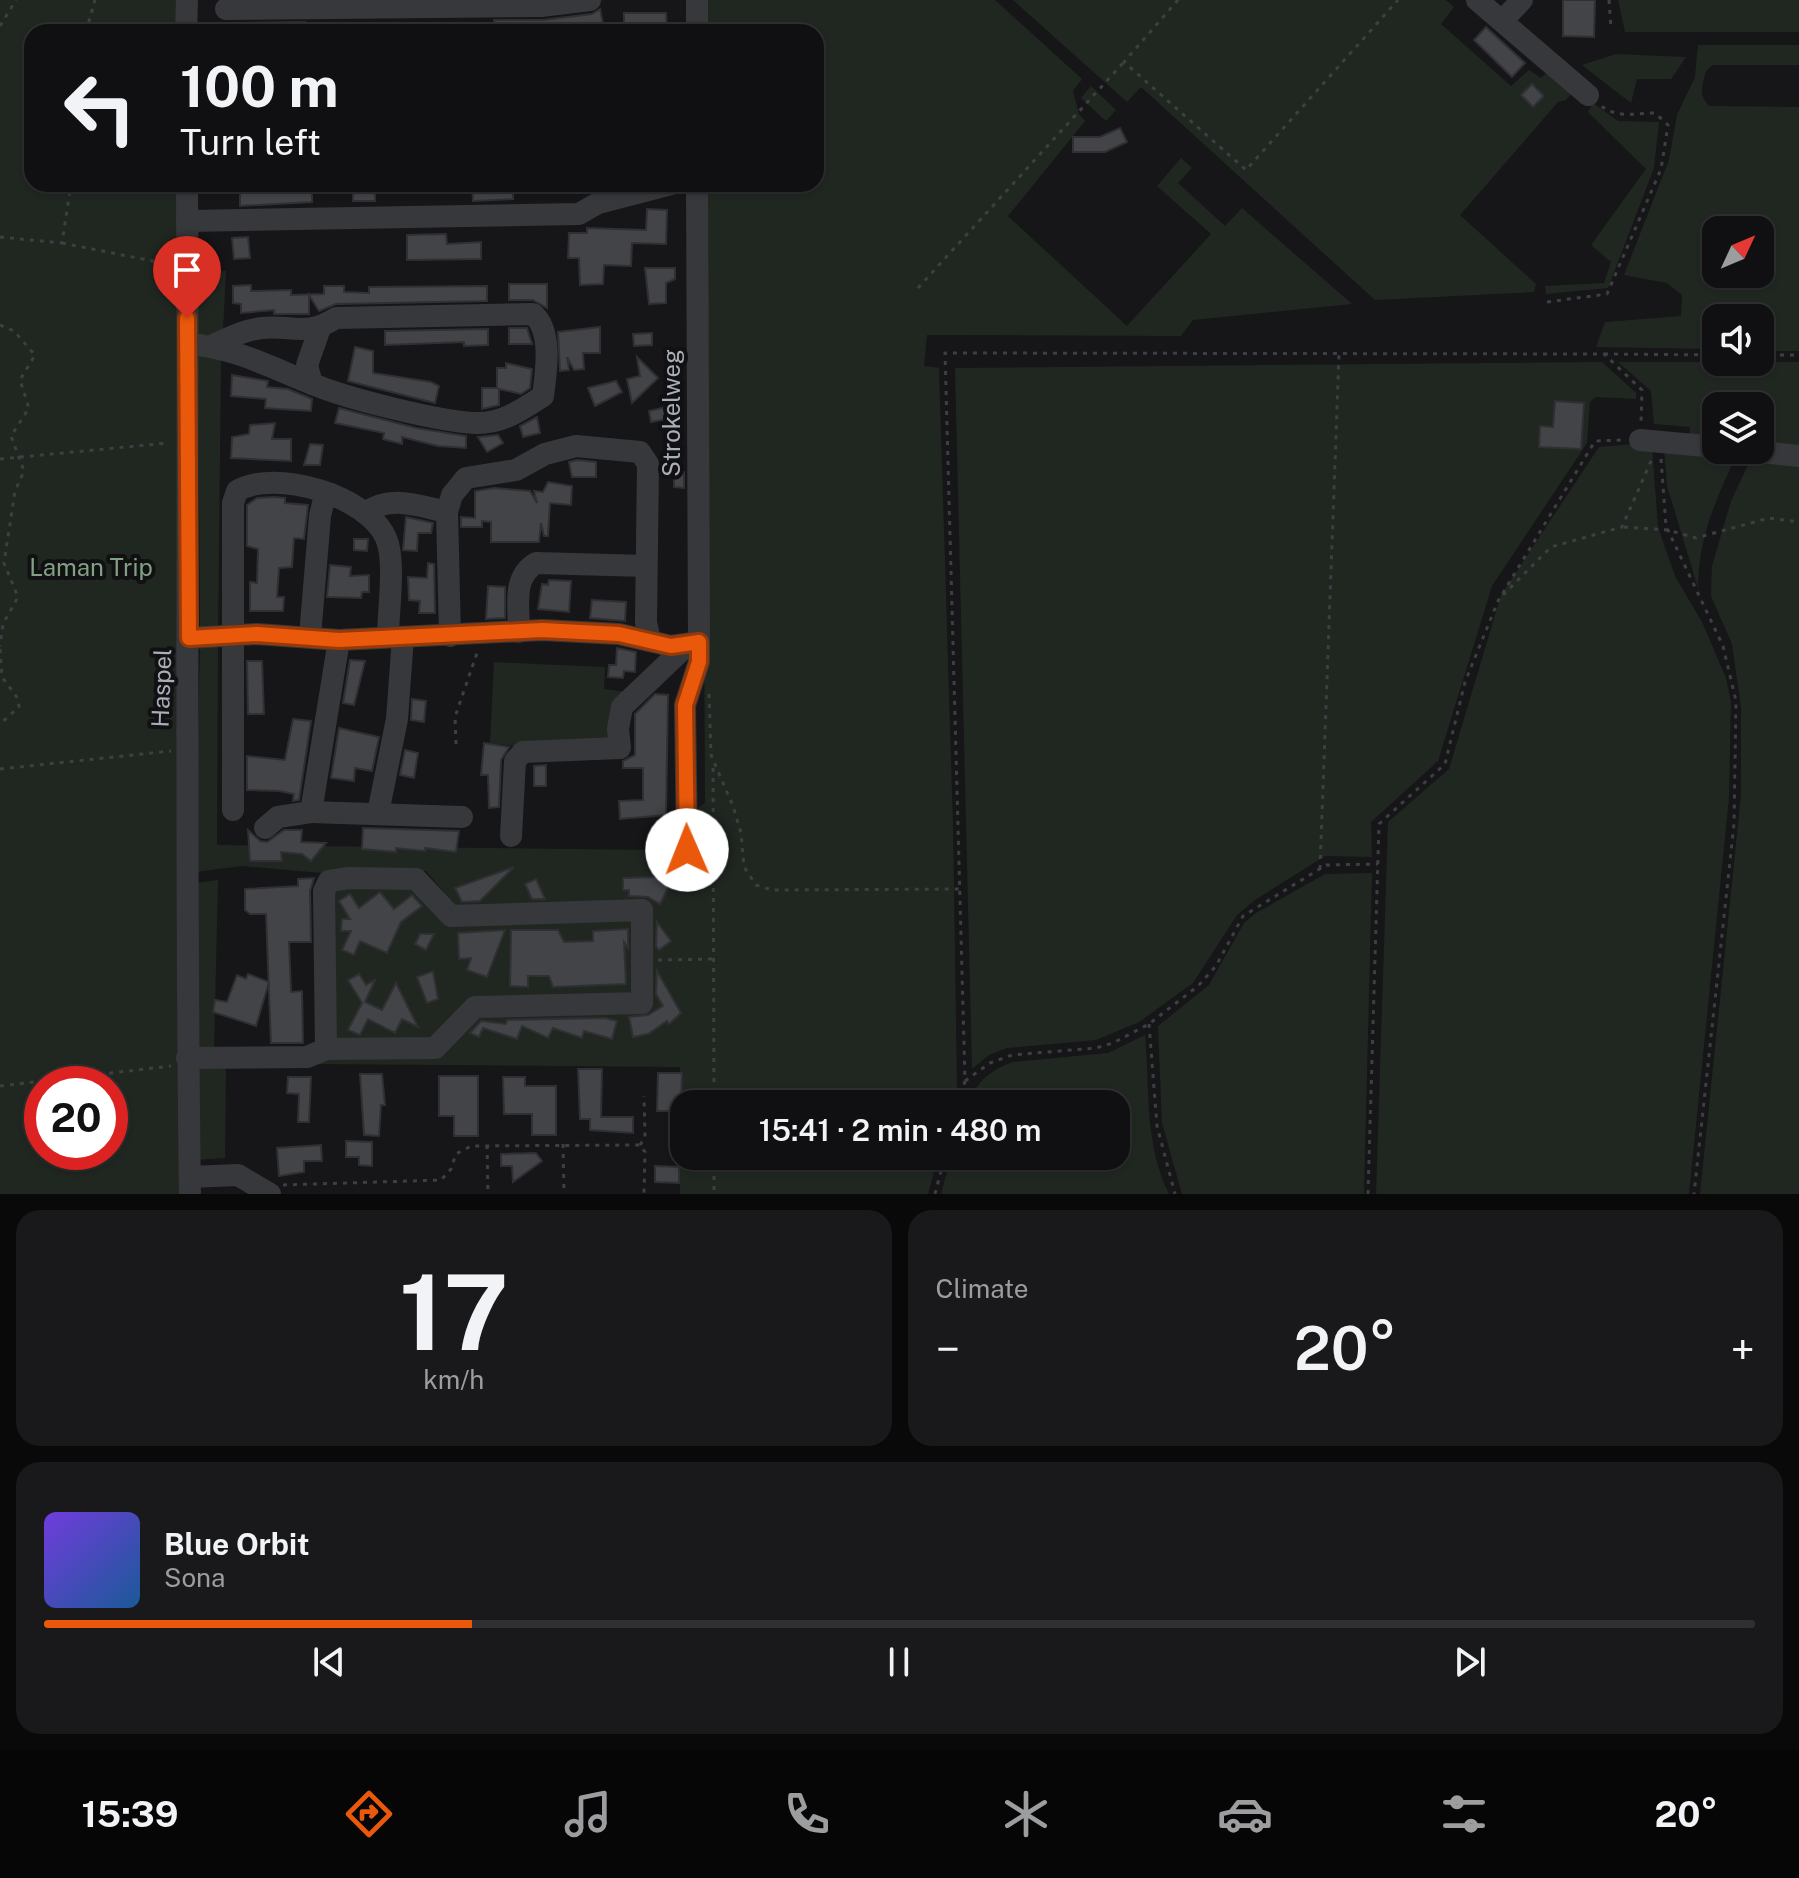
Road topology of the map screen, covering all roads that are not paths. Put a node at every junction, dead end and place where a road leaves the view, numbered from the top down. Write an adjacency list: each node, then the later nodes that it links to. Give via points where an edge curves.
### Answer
1 (187, 0): 8 (street)
2 (590, 0): 6 (street, via 541,6)
3 (697, 0): 9 (street)
4 (1477, 0): 7 (street)
5 (1522, 0): 7 (street)
6 (226, 9)
7 (1502, 21): 10 (street)
8 (186, 24)
9 (697, 24)
10 (1588, 95)
11 (187, 192): 14 (street, Haspel)
12 (640, 192): 14 (street, via 579,214)
13 (697, 192): 35 (street, Strokelweg)
14 (187, 221): 16 (street, Haspel)
15 (320, 328): 17 (street, via 264,328); 18 (street, via 307,365); 18 (street, via 336,318 533,314 545,342 543,396 514,415 478,423)
16 (188, 344): 17 (street); 32 (street, Haspel)
17 (213, 345): 18 (street)
18 (312, 384)
19 (1650, 441): 20 (street)
20 (1702, 446)
21 (1774, 453): 22 (street)
22 (1799, 456)
23 (331, 494): 25 (street); 28 (street, via 271,482 237,491); 29 (street, via 320,516)
24 (447, 512): 25 (street, via 380,502); 26 (street, via 466,478 516,470 545,454 576,446 640,452 648,464); 30 (street)
25 (365, 513): 31 (street, via 386,537)
26 (646, 566): 27 (street, via 536,563 519,581); 34 (street)
27 (519, 632): 30 (street); 34 (street, via 619,634)
28 (232, 636): 29 (street); 32 (street); 36 (street)
29 (310, 636): 33 (street)
30 (450, 636): 31 (street)
31 (396, 637): 33 (street); 38 (street, via 397,719)
32 (189, 638): 44 (street, Haspel)
33 (339, 640): 37 (street)
34 (650, 641): 35 (street)
35 (692, 644): 41 (street, via 622,707 620,748 523,752 515,761); 42 (street, Strokelweg, via 699,662 685,705)
36 (233, 810)
37 (311, 812): 38 (street); 40 (street, via 278,817)
38 (378, 813): 39 (street)
39 (462, 817)
40 (265, 828)
41 (511, 836)
42 (687, 850)
43 (326, 1049): 43 (street, via 324,891 329,881 416,879 451,916 642,910 642,1003 475,1007 435,1048); 44 (street, via 307,1057)
44 (187, 1061): 45 (street, Haspel)
45 (190, 1186): 46 (street, via 238,1175)
46 (270, 1194)

